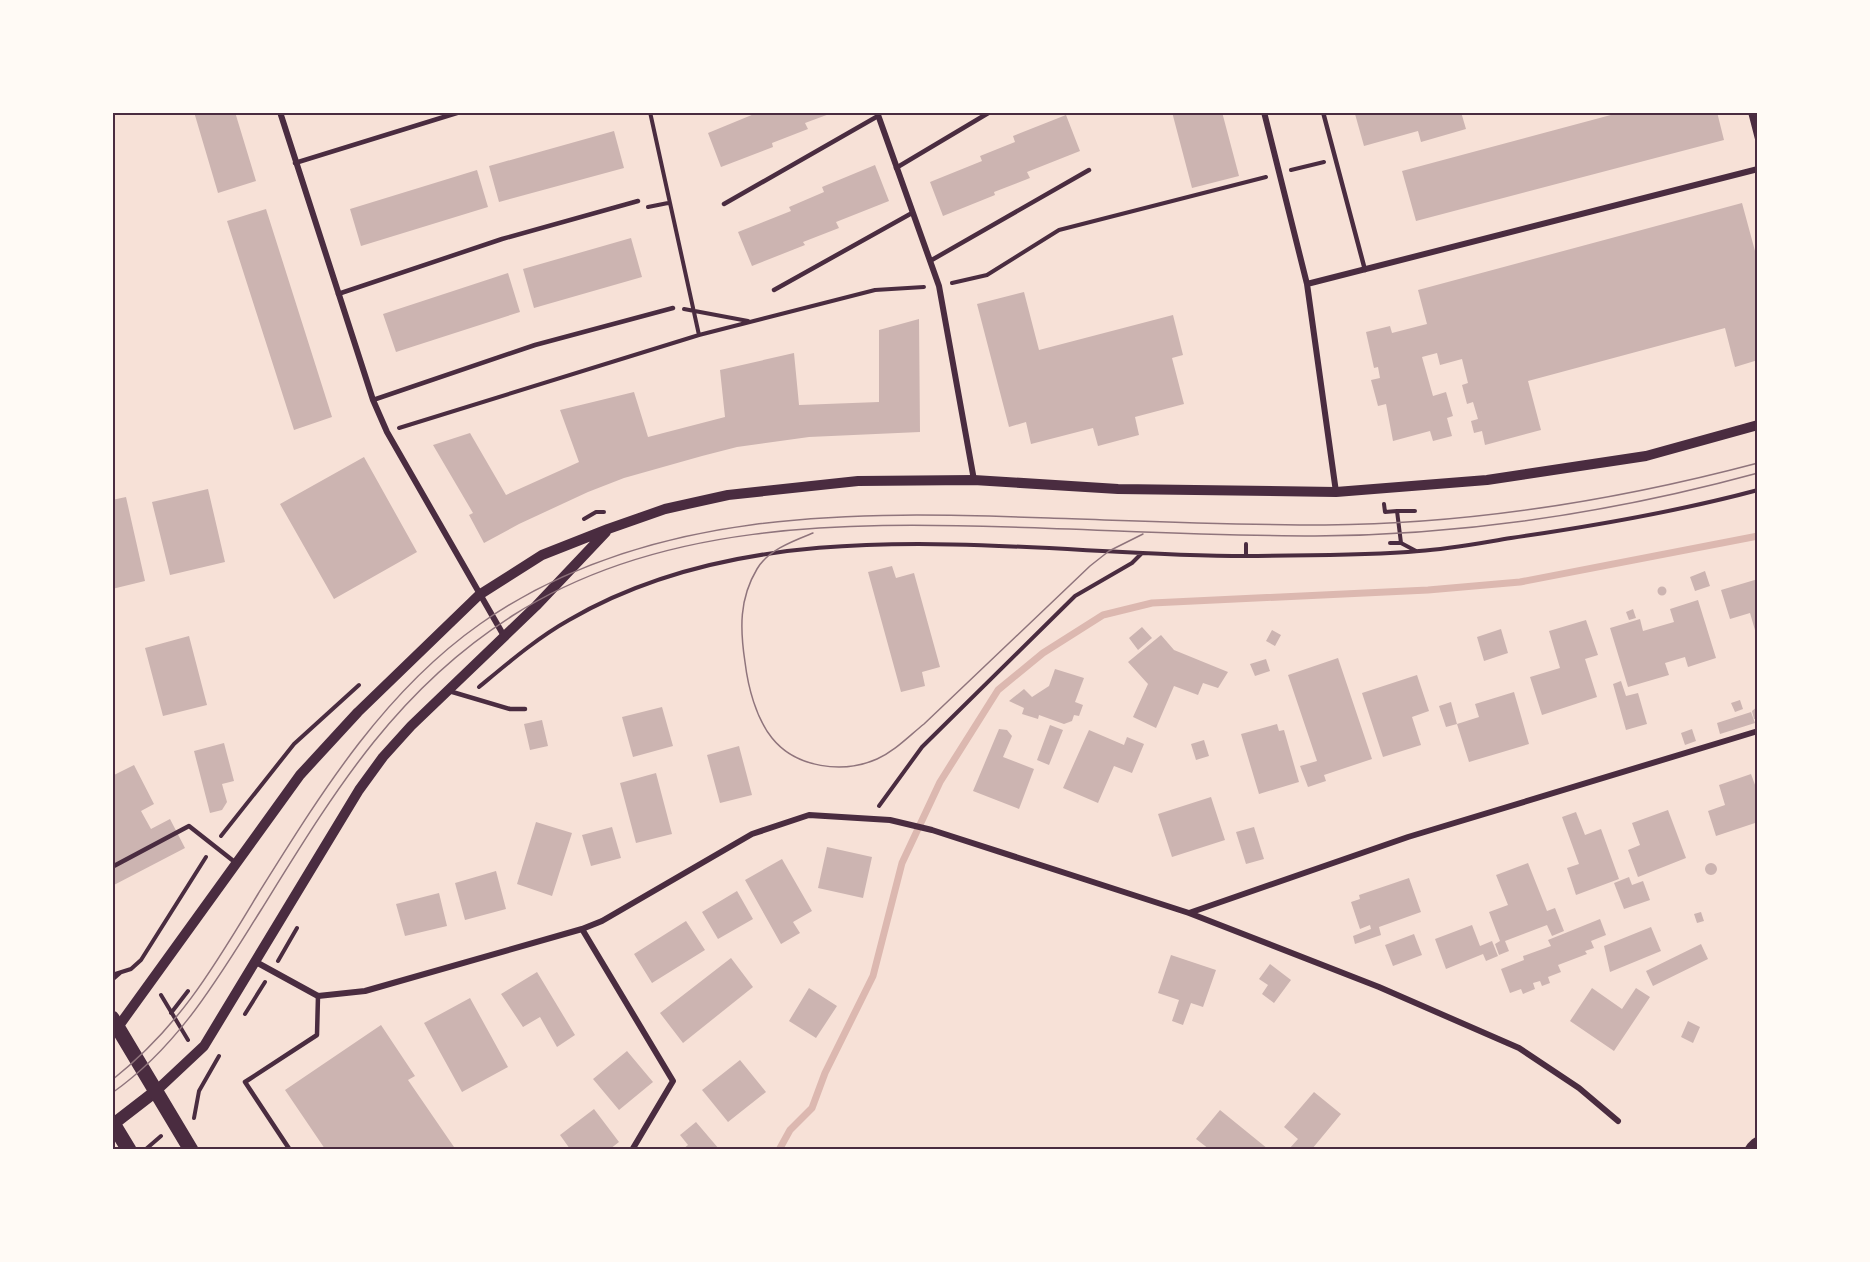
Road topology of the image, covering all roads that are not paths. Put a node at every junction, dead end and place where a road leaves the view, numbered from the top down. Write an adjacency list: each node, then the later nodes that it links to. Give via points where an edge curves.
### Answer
1 (280, 112): 9 (street)
2 (460, 112): 9 (lane)
3 (990, 112): 10 (lane)
4 (1264, 112): 18 (street)
5 (1323, 112): 17 (lane)
6 (1751, 112): 8 (street)
7 (878, 114): 10 (street); 14 (lane)
8 (1758, 139)
9 (295, 163): 20 (street)
10 (896, 168): 15 (street)
11 (1758, 169): 17 (street)
12 (1089, 170): 16 (lane)
13 (638, 201): 20 (lane, via 502,239)
14 (724, 204)
15 (912, 213): 16 (street); 19 (lane)
16 (930, 261): 24 (street, via 939,286)
17 (1365, 270): 18 (street)
18 (1307, 284): 25 (street)
19 (774, 290)
20 (338, 294): 22 (street)
21 (673, 308): 22 (lane, via 535,345)
22 (373, 400): 27 (street)
23 (1758, 425): 25 (street, via 1646,456 1487,480)
24 (974, 480): 25 (street, via 1118,489); 26 (street, via 858,481 728,495 665,509)
25 (1336, 492)
26 (608, 529): 27 (street, via 542,555); 28 (street)
27 (479, 595): 28 (street); 32 (street, via 307,767)
28 (504, 636): 29 (street)
29 (447, 690): 30 (lane, via 510,709); 36 (street, via 383,757 359,790)
30 (525, 709)
31 (1758, 731): 34 (street, via 1408,837)
32 (236, 863): 33 (lane, via 189,826); 38 (street)
33 (112, 867)
34 (1189, 913): 35 (street, via 932,830 890,820 809,815 752,834); 40 (street, via 1379,987 1519,1048 1579,1088)
35 (582, 929): 37 (street, via 364,991); 46 (street, via 673,1081)
36 (256, 962): 37 (street); 39 (street, via 204,1046)
37 (318, 996): 45 (lane, via 316,1035 245,1082)
38 (114, 1026): 39 (main road)
39 (156, 1091): 41 (main road); 44 (main road)
40 (1618, 1121)
41 (113, 1124): 43 (main road)
42 (1758, 1146): 47 (highway)
43 (129, 1149)
44 (191, 1149)
45 (290, 1149)
46 (632, 1149)
47 (1754, 1149)

